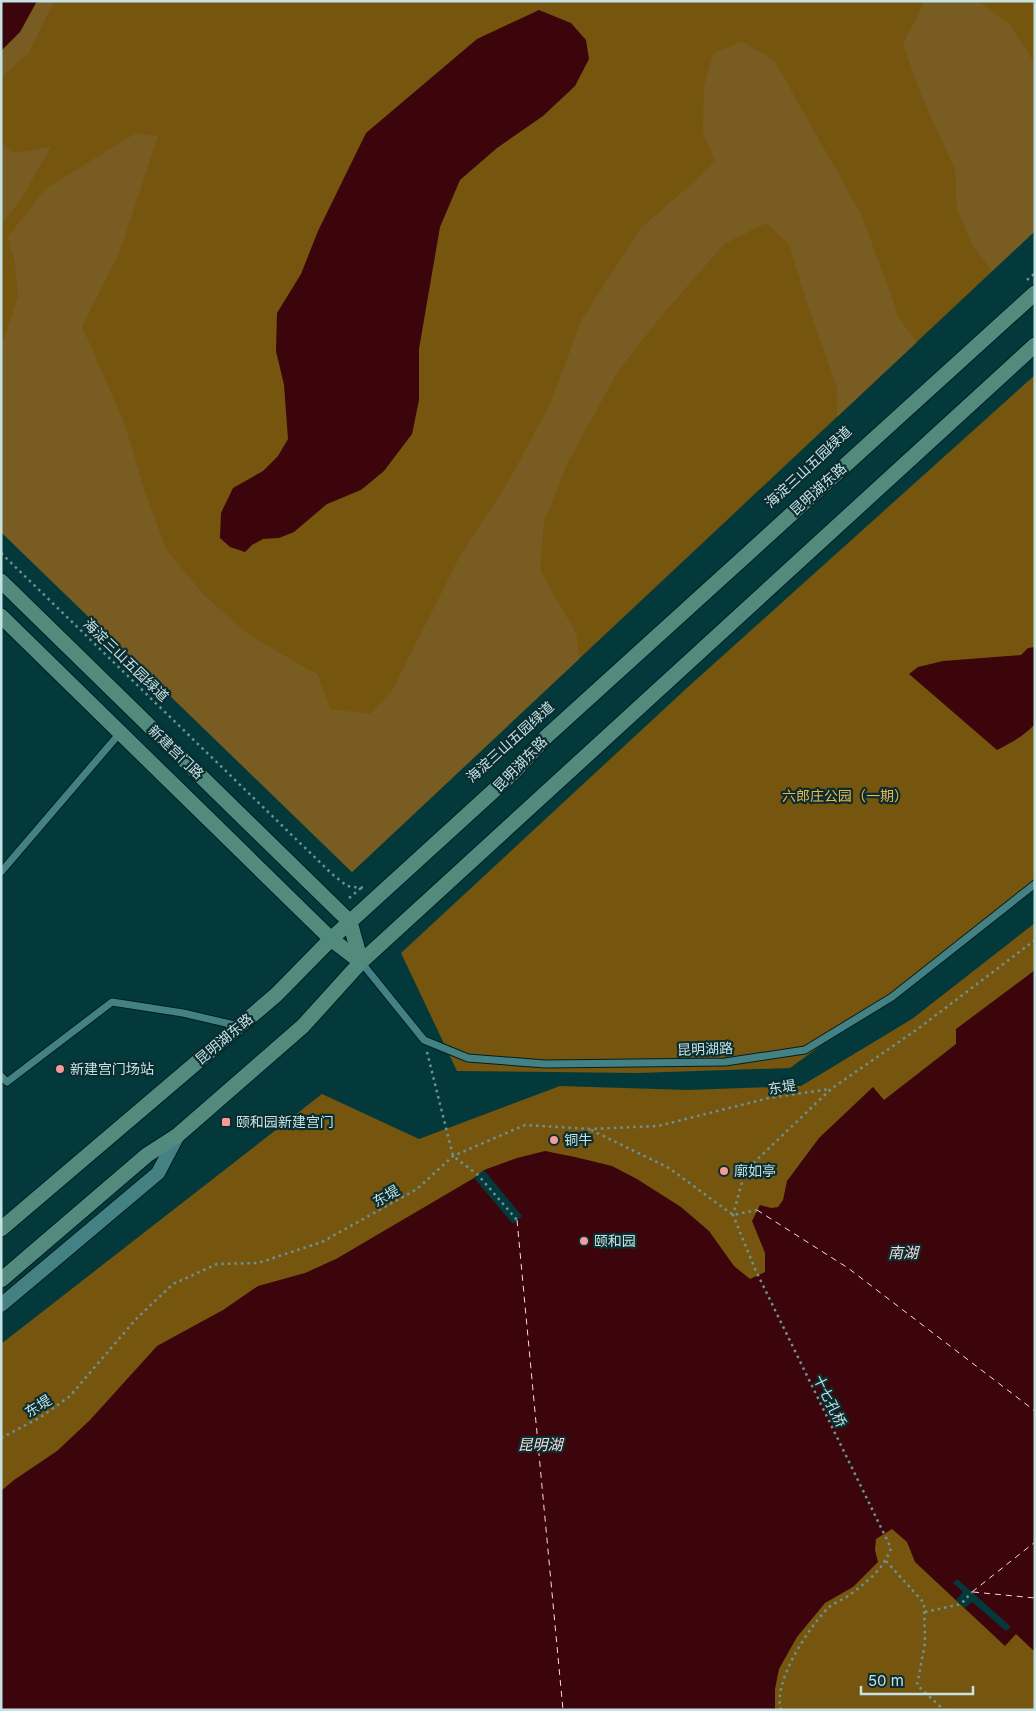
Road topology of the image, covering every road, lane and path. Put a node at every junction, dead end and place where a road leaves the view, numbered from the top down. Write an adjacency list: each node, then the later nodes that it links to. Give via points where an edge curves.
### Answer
1 (1035, 273): 2 (path)
2 (1020, 286)
3 (1035, 293): 14 (main road, 昆明湖东路, via 547,736 513,773)
4 (1035, 345): 17 (main road)
5 (1, 553): 12 (path, 海淀三山五园绿道, via 332,874 348,886)
6 (1, 581): 14 (main road, 新建宫门路)
7 (1, 616): 8 (main road, 新建宫门路)
8 (120, 733): 9 (lane); 15 (main road, 新建宫门路)
9 (1, 872)
10 (368, 884): 12 (path)
11 (1035, 884): 19 (lane, 昆明湖路, via 892,997 805,1050 725,1062 545,1064 468,1058)
12 (361, 888): 13 (path)
13 (349, 898)
14 (350, 922): 15 (main road, 昆明湖东路); 17 (main road)
15 (331, 939): 17 (main road, 新建宫门路); 18 (main road, 昆明湖东路)
16 (1035, 940): 21 (path)
17 (361, 962): 19 (lane, 昆明湖路); 23 (main road, via 303,1026)
18 (240, 1026): 20 (lane, via 112,1002 7,1082); 28 (main road, 昆明湖东路)
19 (424, 1040): 24 (path)
20 (1, 1076)
21 (832, 1089): 22 (path, 东堤, via 769,1098 658,1126); 26 (path, via 745,1171)
22 (590, 1129): 24 (path, 东堤, via 525,1125); 26 (path, via 669,1168)
23 (178, 1135): 29 (main road, via 148,1155); 30 (street, via 158,1173)
24 (453, 1156): 27 (path, via 478,1175); 31 (path, 东堤, via 417,1189 322,1242 258,1263 217,1264 173,1284 136,1319 70,1396 41,1417)
25 (757, 1210): 26 (path)
26 (733, 1216): 32 (path, 十七孔桥, via 755,1269 892,1548)
27 (517, 1220)
28 (1, 1229)
29 (1, 1280)
30 (1, 1305)
31 (1, 1438)
32 (886, 1562): 34 (path, via 924,1604); 35 (path, via 867,1582 829,1607 803,1641 785,1674 778,1701)
33 (972, 1592): 34 (path, via 961,1604)
34 (924, 1612): 36 (path, via 925,1643 917,1685)
35 (781, 1710)
36 (944, 1710)

